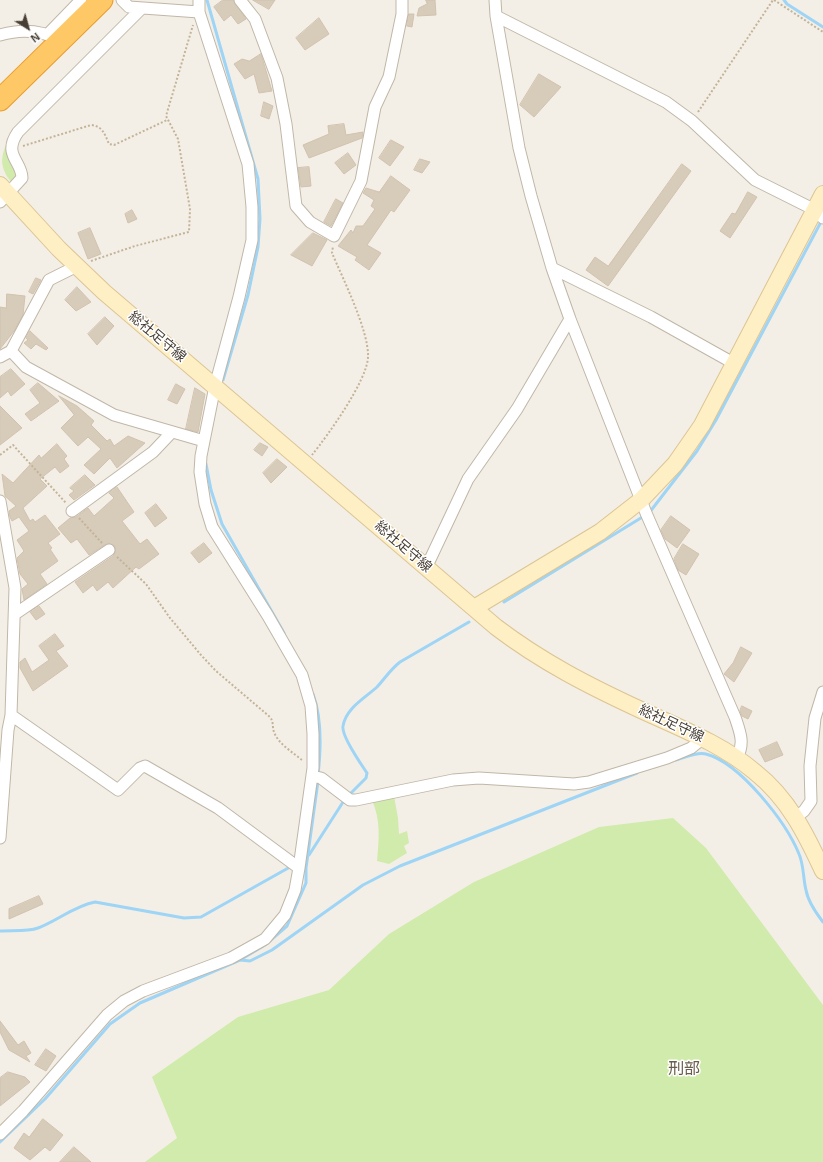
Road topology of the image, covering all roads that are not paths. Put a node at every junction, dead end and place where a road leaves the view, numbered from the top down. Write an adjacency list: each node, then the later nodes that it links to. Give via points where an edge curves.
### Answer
1 (81, 0): 12 (street)
2 (102, 0): 12 (highway)
3 (122, 0): 8 (street, via 129,7)
4 (199, 0): 9 (street)
5 (240, 0): 6 (street, via 255,19 277,78 286,124 296,206 310,222 334,236 361,182 375,107 390,77 402,14)
6 (402, 0)
7 (495, 0): 10 (street)
8 (142, 8): 9 (street); 14 (street, via 18,132 14,138 12,156 22,178)
9 (199, 12): 23 (street, via 248,164 252,207 252,240)
10 (496, 16): 16 (street, via 648,92 692,121 755,180); 18 (street, via 519,148)
11 (0, 35): 12 (street, via 15,31)
12 (54, 37): 13 (highway)
13 (0, 100)
14 (3, 193): 17 (main road, 総社足守線)
15 (823, 194): 16 (main road)
16 (819, 214): 22 (main road)
17 (77, 266): 20 (street, via 49,280); 23 (main road, 総社足守線)
18 (552, 268): 19 (street); 22 (street, via 651,317)
19 (570, 319): 28 (street); 31 (street, via 517,409 468,478)
20 (11, 351): 21 (street); 24 (street, via 26,367 114,415)
21 (0, 358)
22 (735, 364): 28 (main road, via 689,446 657,485)
23 (215, 386): 25 (street); 31 (main road, 総社足守線)
24 (171, 433): 25 (street); 27 (street, via 154,452)
25 (204, 441): 39 (street, via 200,472 212,527 302,675 311,706)
26 (0, 501): 29 (street)
27 (72, 511)
28 (645, 511): 32 (main road, via 600,532); 38 (street, via 735,717 742,744)
29 (4, 542): 33 (street, via 15,588)
30 (109, 550): 33 (street)
31 (426, 568): 32 (main road, 総社足守線)
32 (474, 608): 37 (main road, 総社足守線, via 523,647 556,668)
33 (15, 614): 35 (street)
34 (823, 692): 40 (street, via 815,718 810,766 810,801 804,811)
35 (11, 715): 36 (street); 42 (street, via 118,790 140,768 146,766 218,808)
36 (4, 726): 41 (street)
37 (702, 739): 38 (main road, 総社足守線); 39 (street, via 691,748 667,758 589,782 574,784 479,778 347,798)
38 (737, 758): 40 (main road, 総社足守線, via 756,772)
39 (315, 775): 42 (street)
40 (796, 817): 43 (main road, 総社足守線)
41 (0, 838)
42 (299, 868): 44 (street, via 295,890 285,915 265,939 231,958 143,991 124,1001 107,1015)
43 (823, 871)
44 (0, 1134)

